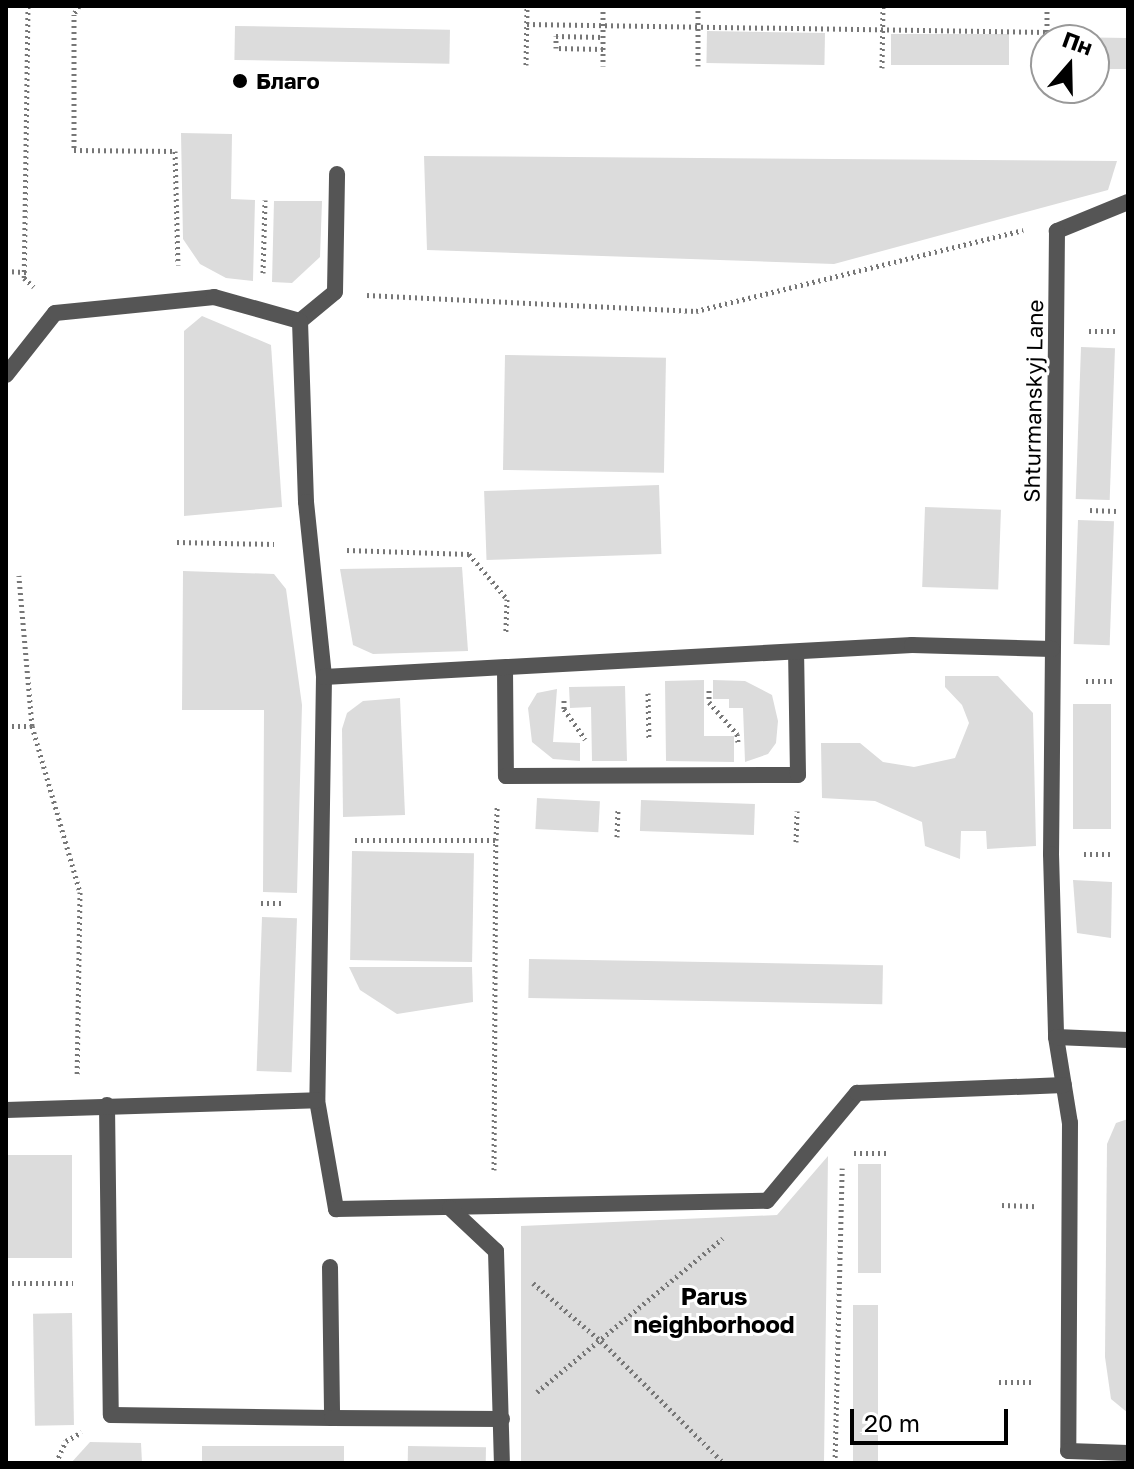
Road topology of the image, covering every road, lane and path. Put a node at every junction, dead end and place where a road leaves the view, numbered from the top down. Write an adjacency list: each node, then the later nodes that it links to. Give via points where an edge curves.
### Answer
1 (28, 6): 23 (path)
2 (79, 6): 25 (path, via 74,14 74,150 175,151)
3 (527, 6): 7 (path)
4 (603, 6): 8 (path)
5 (698, 6): 9 (path)
6 (883, 6): 10 (path)
7 (527, 24): 8 (path); 14 (path)
8 (603, 25): 9 (path); 12 (path)
9 (698, 26): 10 (path); 16 (path)
10 (882, 29): 11 (path); 17 (path)
11 (1030, 32)
12 (603, 37): 13 (path); 13 (path, via 556,36 556,48)
13 (603, 49): 15 (path)
14 (526, 65)
15 (603, 66)
16 (698, 66)
17 (882, 68)
18 (337, 174): 24 (lane)
19 (265, 200): 26 (path)
20 (1128, 202): 21 (lane)
21 (1057, 231): 24 (path, via 1019,230 696,311); 36 (lane, Shturmanskyj Lane)
22 (6, 271): 23 (path)
23 (28, 272): 27 (path, via 24,278)
24 (335, 292): 28 (lane)
25 (178, 298): 26 (lane, via 214,297); 27 (lane)
26 (262, 310): 28 (lane)
27 (55, 313): 29 (lane)
28 (300, 321): 33 (lane)
29 (6, 375)
30 (1073, 510): 31 (path)
31 (1116, 511)
32 (177, 542): 33 (path)
33 (310, 545): 35 (path, via 469,554 507,599); 39 (lane)
34 (19, 576): 46 (path)
35 (506, 639)
36 (1052, 649): 37 (lane, via 912,645); 55 (lane, Shturmanskyj Lane)
37 (796, 652): 38 (lane); 38 (lane, via 798,775 506,776)
38 (505, 669): 39 (lane)
39 (324, 677): 58 (lane)
40 (708, 681): 48 (path, via 709,702 737,734)
41 (1070, 681): 42 (path)
42 (1115, 681)
43 (647, 684): 47 (path)
44 (564, 689): 49 (path, via 564,709 587,741)
45 (6, 726): 46 (path)
46 (32, 726): 60 (path, via 80,892)
47 (649, 746)
48 (738, 748)
49 (587, 751)
50 (498, 792): 52 (path)
51 (339, 840): 52 (path)
52 (496, 840): 65 (path)
53 (1069, 854): 54 (path)
54 (1114, 854)
55 (1056, 1037): 56 (lane); 57 (lane, Shturmanskyj Lane)
56 (1128, 1040)
57 (1064, 1085): 62 (lane, via 857,1093); 75 (lane, Shturmanskyj Lane, via 1070,1123 1068,1451)
58 (317, 1100): 59 (lane); 67 (lane, via 336,1209)
59 (107, 1105): 60 (lane); 73 (lane, via 111,1415)
60 (79, 1107): 61 (lane)
61 (6, 1110)
62 (833, 1117): 66 (lane); 78 (path, via 843,1132)
63 (874, 1152): 64 (path)
64 (889, 1153)
65 (494, 1180)
66 (767, 1201): 67 (lane); 72 (path)
67 (450, 1208): 68 (lane)
68 (496, 1251): 72 (path); 74 (lane)
69 (330, 1267): 73 (lane)
70 (79, 1270): 71 (path, via 79,1283)
71 (6, 1283)
72 (601, 1341): 74 (path); 77 (path)
73 (332, 1418): 74 (lane)
74 (502, 1419): 76 (lane)
75 (1128, 1453)
76 (502, 1463)
77 (724, 1463)
78 (835, 1463)

